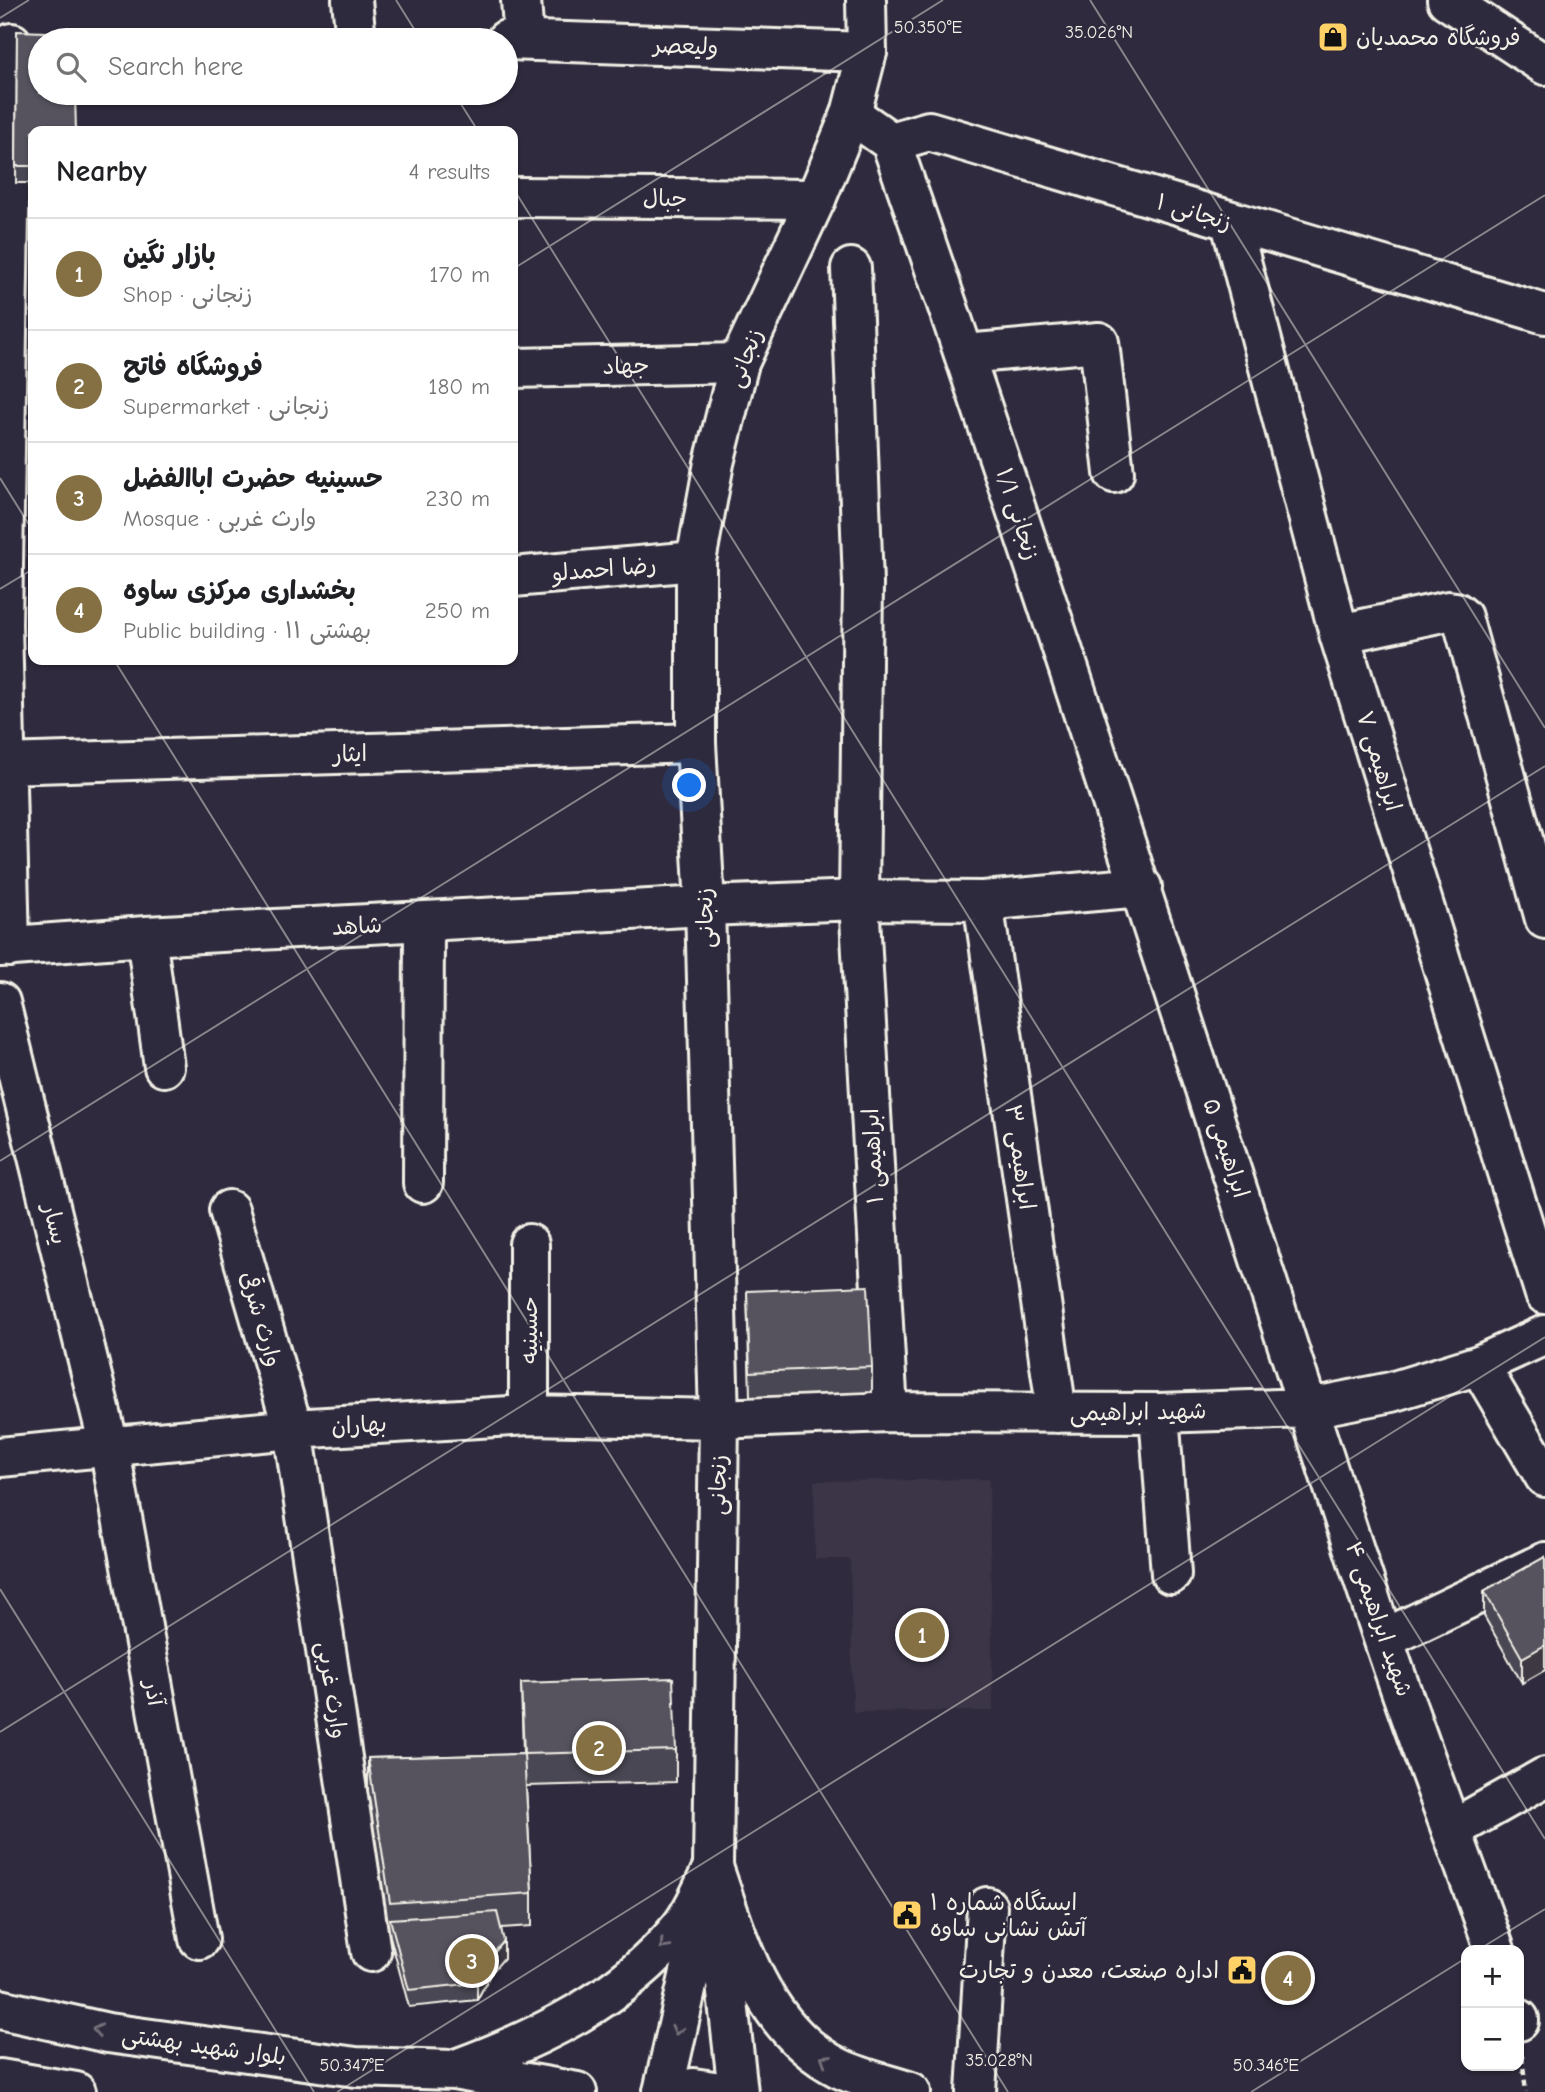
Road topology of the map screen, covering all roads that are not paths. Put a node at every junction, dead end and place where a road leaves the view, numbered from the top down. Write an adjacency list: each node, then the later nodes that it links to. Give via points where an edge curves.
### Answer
1 (352, 0): 5 (street)
2 (521, 0): 6 (street)
3 (866, 0): 9 (street, زنجانی)
4 (1447, 0): 10 (street)
5 (355, 28)
6 (517, 28)
7 (518, 40): 9 (street, ولیعصر)
8 (17, 44): 13 (street)
9 (867, 52): 11 (street, زنجانی)
10 (1545, 65)
11 (851, 114): 12 (street); 15 (street, زنجانی)
12 (891, 142): 16 (street, زنجانی ۱, via 929,131); 19 (street, زنجانی ۱/۱)
13 (21, 193): 22 (street)
14 (518, 197): 15 (street, جبال)
15 (816, 199): 20 (street, زنجانی)
16 (1231, 223): 18 (street, زنجانی ۱); 27 (street, ابراهیمی ۷)
17 (850, 268): 31 (street, ابراهیمی ۱, via 863,583)
18 (1545, 314)
19 (965, 354): 23 (street, via 1098,342); 30 (street, زنجانی ۱/۱)
20 (739, 363): 21 (street, جهاد); 24 (street, زنجانی)
21 (518, 368)
22 (18, 380): 26 (street)
23 (1114, 473)
24 (696, 561): 25 (street, رضا احمدلو); 28 (street, زنجانی)
25 (518, 577)
26 (12, 623): 29 (street)
27 (1339, 634): 34 (street, via 1448,611 1462,617); 43 (street, ابراهیمی ۷)
28 (696, 743): 29 (street, ایثار); 33 (street, زنجانی)
29 (3, 764): 37 (street)
30 (1142, 887): 32 (street, شاهد); 46 (street, ابراهیمی ۵)
31 (859, 900): 32 (street, شاهد); 33 (street, شاهد); 47 (street, ابراهیمی ۱)
32 (983, 901): 48 (street, ابراهیمی ۳)
33 (705, 906): 35 (street, شاهد); 51 (street, زنجانی)
34 (1545, 919)
35 (424, 923): 36 (street, شاهد); 40 (street)
36 (146, 936): 37 (street, شاهد); 39 (street)
37 (5, 947)
38 (0, 1002): 53 (street, یسار)
39 (164, 1067)
40 (423, 1183)
41 (229, 1210): 52 (street, وارث شرقی)
42 (529, 1244): 50 (street, حسینیه)
43 (1545, 1294)
44 (1545, 1335): 45 (street, شهید ابراهیمی)
45 (1479, 1365): 46 (street, شهید ابراهیمی, via 1391,1392); 55 (street)
46 (1310, 1408): 49 (street, شهید ابراهیمی); 58 (street, شهید ابراهیمی ۴)
47 (888, 1412): 48 (street, شهید ابراهیمی); 51 (street, شهید ابراهیمی)
48 (1057, 1413): 49 (street, شهید ابراهیمی)
49 (1159, 1413): 57 (street)
50 (528, 1415): 51 (street, بهاران); 52 (street, بهاران)
51 (719, 1419): 61 (street, زنجانی)
52 (293, 1429): 53 (street, بهاران); 65 (street, وارث غربی)
53 (109, 1446): 54 (street, بهاران); 63 (street, آذر)
54 (0, 1457)
55 (1545, 1477)
56 (1545, 1562): 58 (street)
57 (1171, 1574)
58 (1384, 1639): 60 (street, شهید ابراهیمی ۴)
59 (1545, 1777): 60 (street)
60 (1453, 1829): 64 (street, شهید ابراهیمی ۴)
61 (713, 1867): 67 (street, one-way to 67, via 682,1927 629,1980 559,2026); 72 (street, one-way to 72); 74 (street); 76 (street, one-way to 61, via 839,2068 813,2051 787,2024 765,1999 745,1961)
62 (987, 1907): 78 (street)
63 (199, 1939)
64 (1493, 1945)
65 (371, 1952)
66 (0, 2009): 67 (street, بلوار شهید بهشتی, one-way to 66, via 356,2067 108,2033)
67 (454, 2070): 70 (street); 71 (street, بلوار شهید بهشتی)
68 (0, 2078): 69 (street)
69 (76, 2092)
70 (495, 2092)
71 (577, 2092)
72 (663, 2092): 73 (street, via 693,2088)
73 (721, 2092)
74 (738, 2092)
75 (904, 2092): 76 (street)
76 (911, 2092): 77 (street)
77 (934, 2092)
78 (976, 2092)

